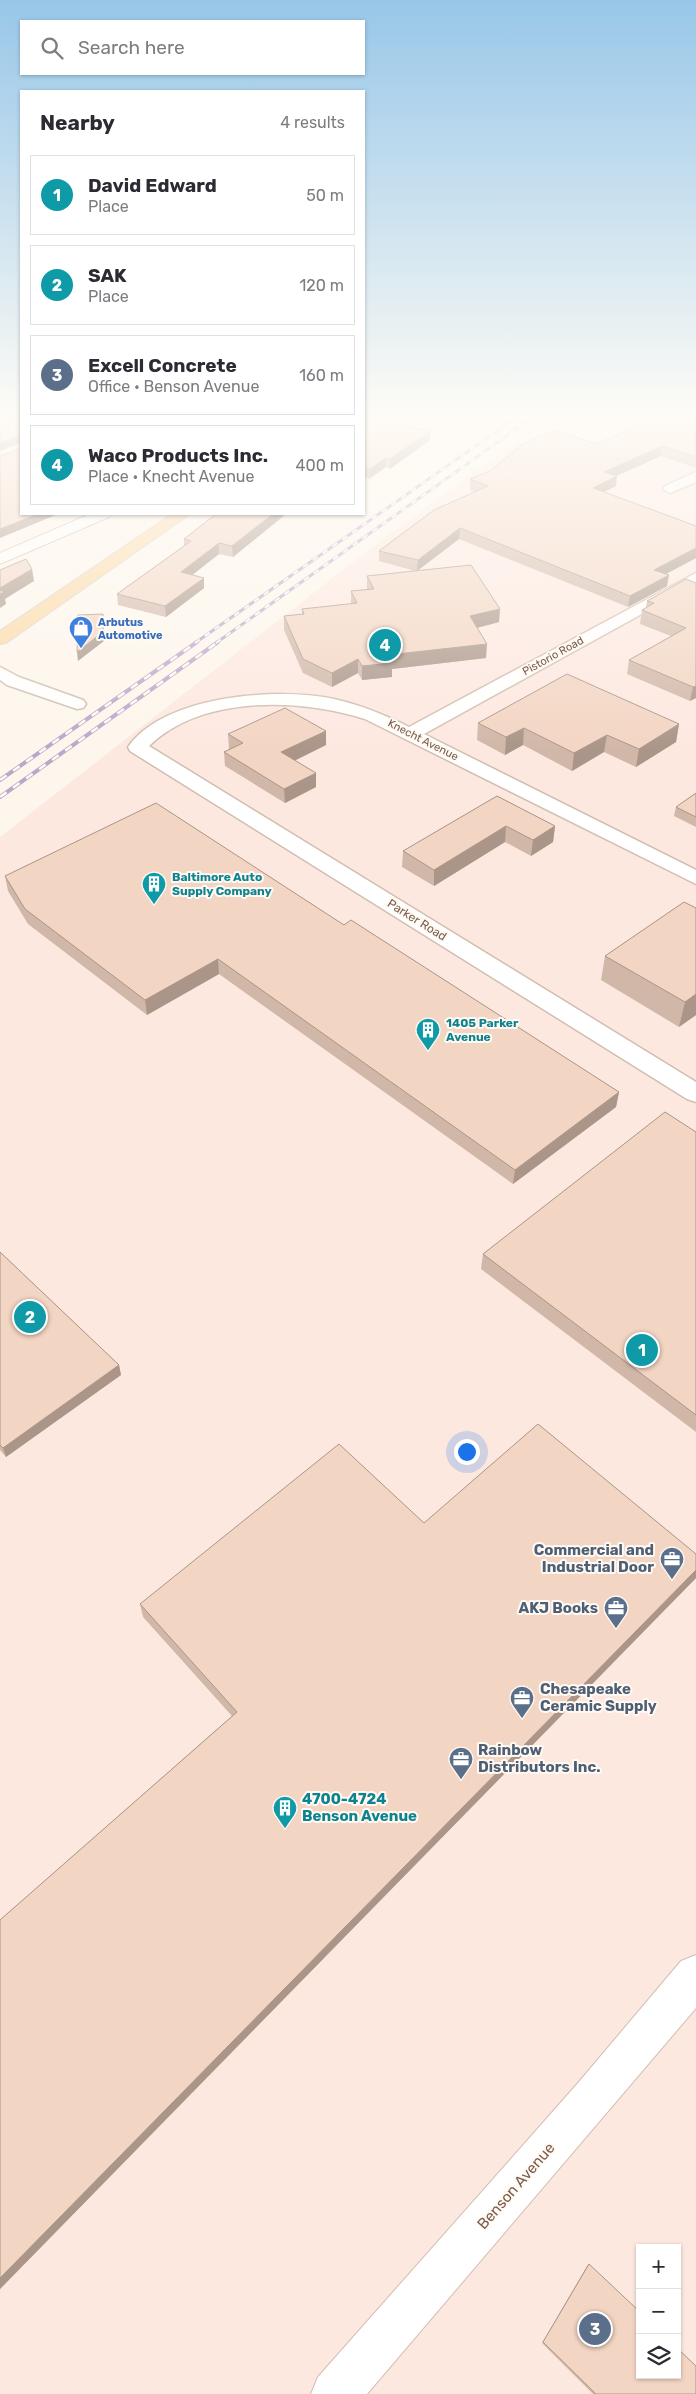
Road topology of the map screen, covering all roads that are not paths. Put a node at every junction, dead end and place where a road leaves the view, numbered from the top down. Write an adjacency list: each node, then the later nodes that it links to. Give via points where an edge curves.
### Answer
1 (70, 529): 3 (street)
2 (161, 529): 5 (main road)
3 (0, 559)
4 (696, 578): 8 (street, Pistorio Road)
5 (0, 639)
6 (0, 672): 7 (street, via 13,681)
7 (77, 704)
8 (410, 734): 9 (street, Knecht Avenue, via 345,705 267,698 175,717 149,734); 10 (street, Knecht Avenue)
9 (138, 747): 11 (street, Parker Road)
10 (696, 878)
11 (696, 1093)
12 (696, 1976): 13 (street, Benson Avenue)
13 (335, 2394)

